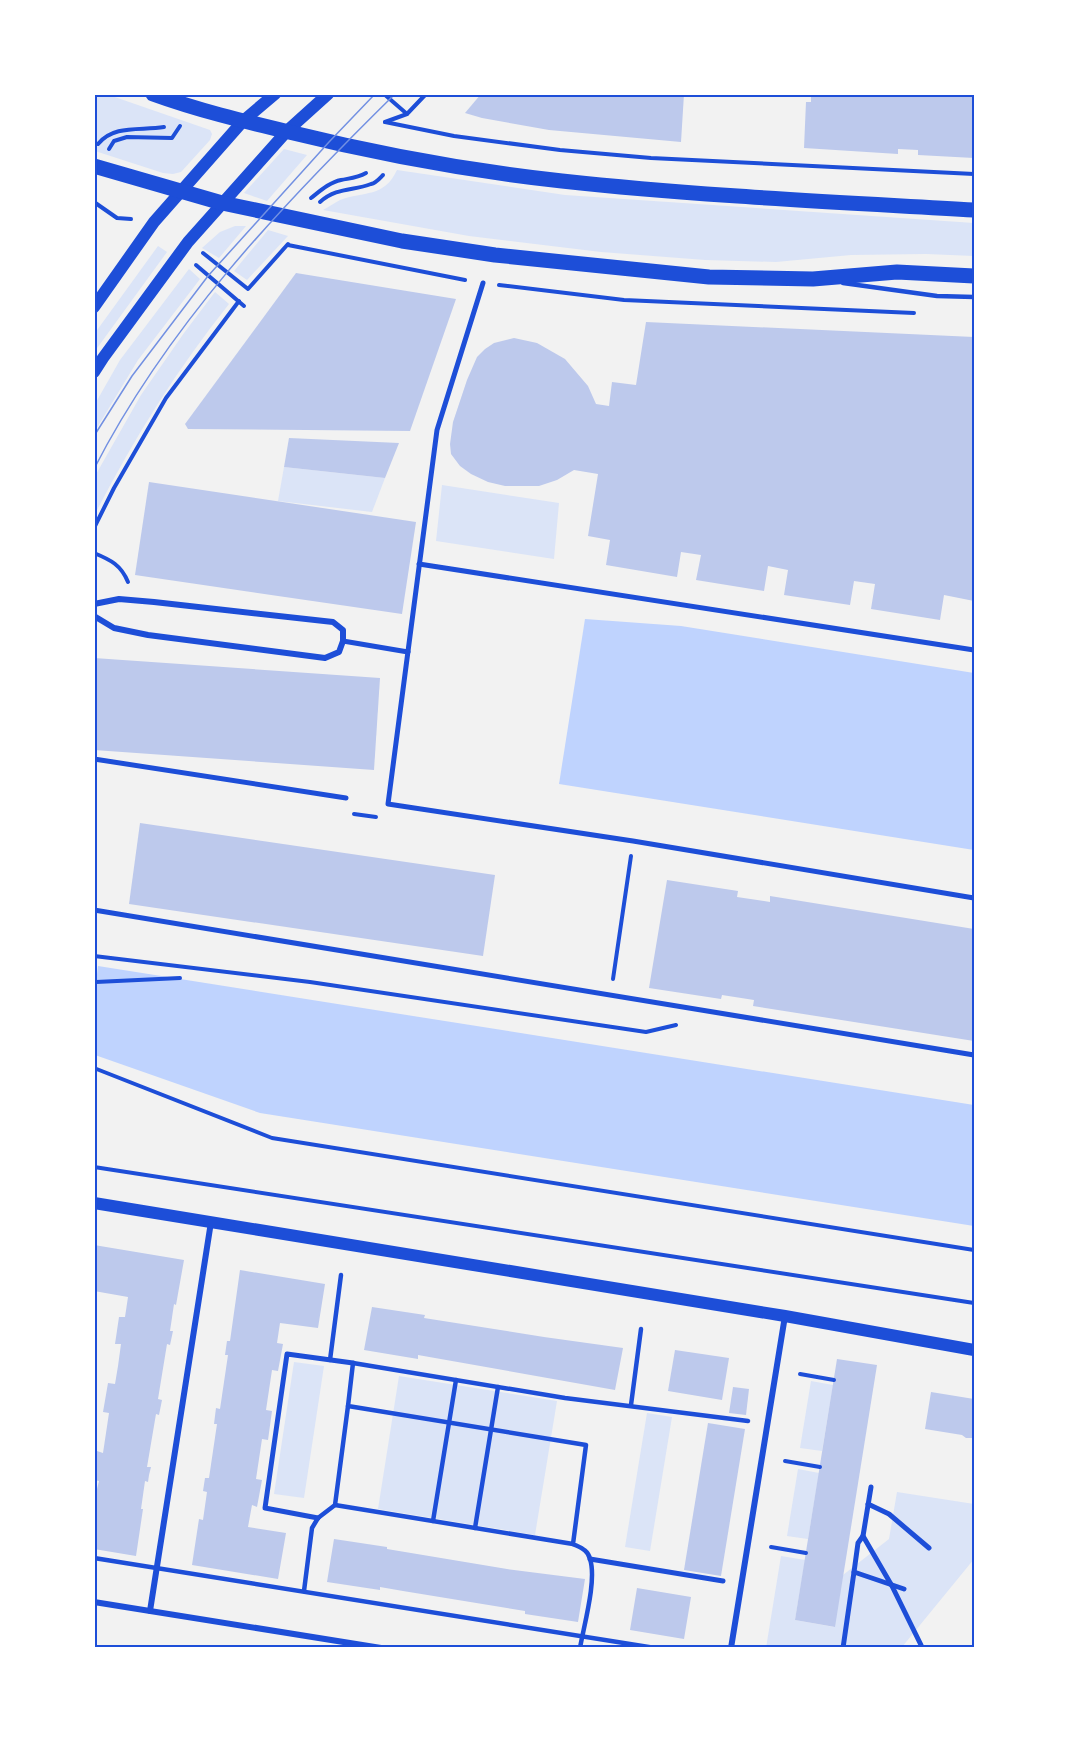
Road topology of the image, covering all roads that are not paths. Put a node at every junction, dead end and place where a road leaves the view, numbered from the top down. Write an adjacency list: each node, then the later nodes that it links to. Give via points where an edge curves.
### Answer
1 (153, 94): 4 (main road)
2 (274, 94): 4 (main road)
3 (328, 94): 5 (main road)
4 (243, 121): 5 (main road); 7 (main road)
5 (287, 131): 8 (main road); 9 (main road, via 376,152 562,181)
6 (97, 167): 7 (main road)
7 (183, 190): 8 (main road); 14 (main road, via 144,235)
8 (222, 202): 11 (main road, via 402,241 495,255 709,277); 15 (main road, via 179,253)
9 (975, 210)
10 (975, 276): 11 (main road, via 897,272)
11 (813, 279): 13 (lane, via 937,296)
12 (483, 283): 16 (street, via 437,430)
13 (975, 297)
14 (94, 307)
15 (94, 372)
16 (420, 564): 20 (street); 21 (street)
17 (94, 604): 19 (street, via 119,599 333,622 343,630)
18 (94, 616): 19 (street, via 114,628 148,635 325,658 339,652)
19 (343, 641): 21 (street)
20 (975, 650)
21 (408, 652): 24 (street, via 388,804)
22 (94, 759): 23 (street)
23 (346, 798)
24 (975, 898)
25 (94, 910): 26 (street)
26 (975, 1055)
27 (94, 1203): 28 (main road)
28 (211, 1222): 30 (main road); 53 (street)
29 (341, 1275): 33 (lane)
30 (785, 1317): 32 (main road); 66 (street)
31 (641, 1329): 37 (lane)
32 (975, 1350)
33 (330, 1360): 34 (street); 45 (street, via 287,1354 265,1508)
34 (353, 1364): 35 (lane); 38 (lane)
35 (456, 1380): 36 (lane); 40 (lane)
36 (498, 1387): 37 (lane); 41 (lane)
37 (631, 1405): 39 (lane)
38 (348, 1406): 40 (lane); 44 (lane)
39 (747, 1421)
40 (449, 1422): 41 (lane); 46 (lane)
41 (491, 1429): 47 (lane); 49 (lane, via 586,1445)
42 (871, 1487): 43 (street)
43 (868, 1504): 48 (street); 50 (street, via 889,1514)
44 (335, 1505): 45 (lane); 46 (lane)
45 (318, 1518): 58 (lane, via 312,1528)
46 (433, 1521): 47 (lane)
47 (475, 1528): 49 (lane)
48 (863, 1536): 54 (street, via 858,1543); 56 (street)
49 (573, 1544): 52 (lane, via 585,1549)
50 (929, 1548)
51 (94, 1558): 53 (lane)
52 (590, 1559): 55 (street); 61 (lane, via 592,1583)
53 (156, 1568): 58 (lane); 60 (street)
54 (854, 1572): 56 (street); 67 (street)
55 (723, 1581)
56 (892, 1586): 57 (street); 62 (street)
57 (904, 1589)
58 (304, 1591): 61 (lane)
59 (94, 1602): 60 (street)
60 (150, 1611): 63 (street)
61 (582, 1636): 64 (lane); 65 (lane)
62 (921, 1645)
63 (381, 1647)
64 (580, 1647)
65 (655, 1647)
66 (731, 1647)
67 (843, 1647)

